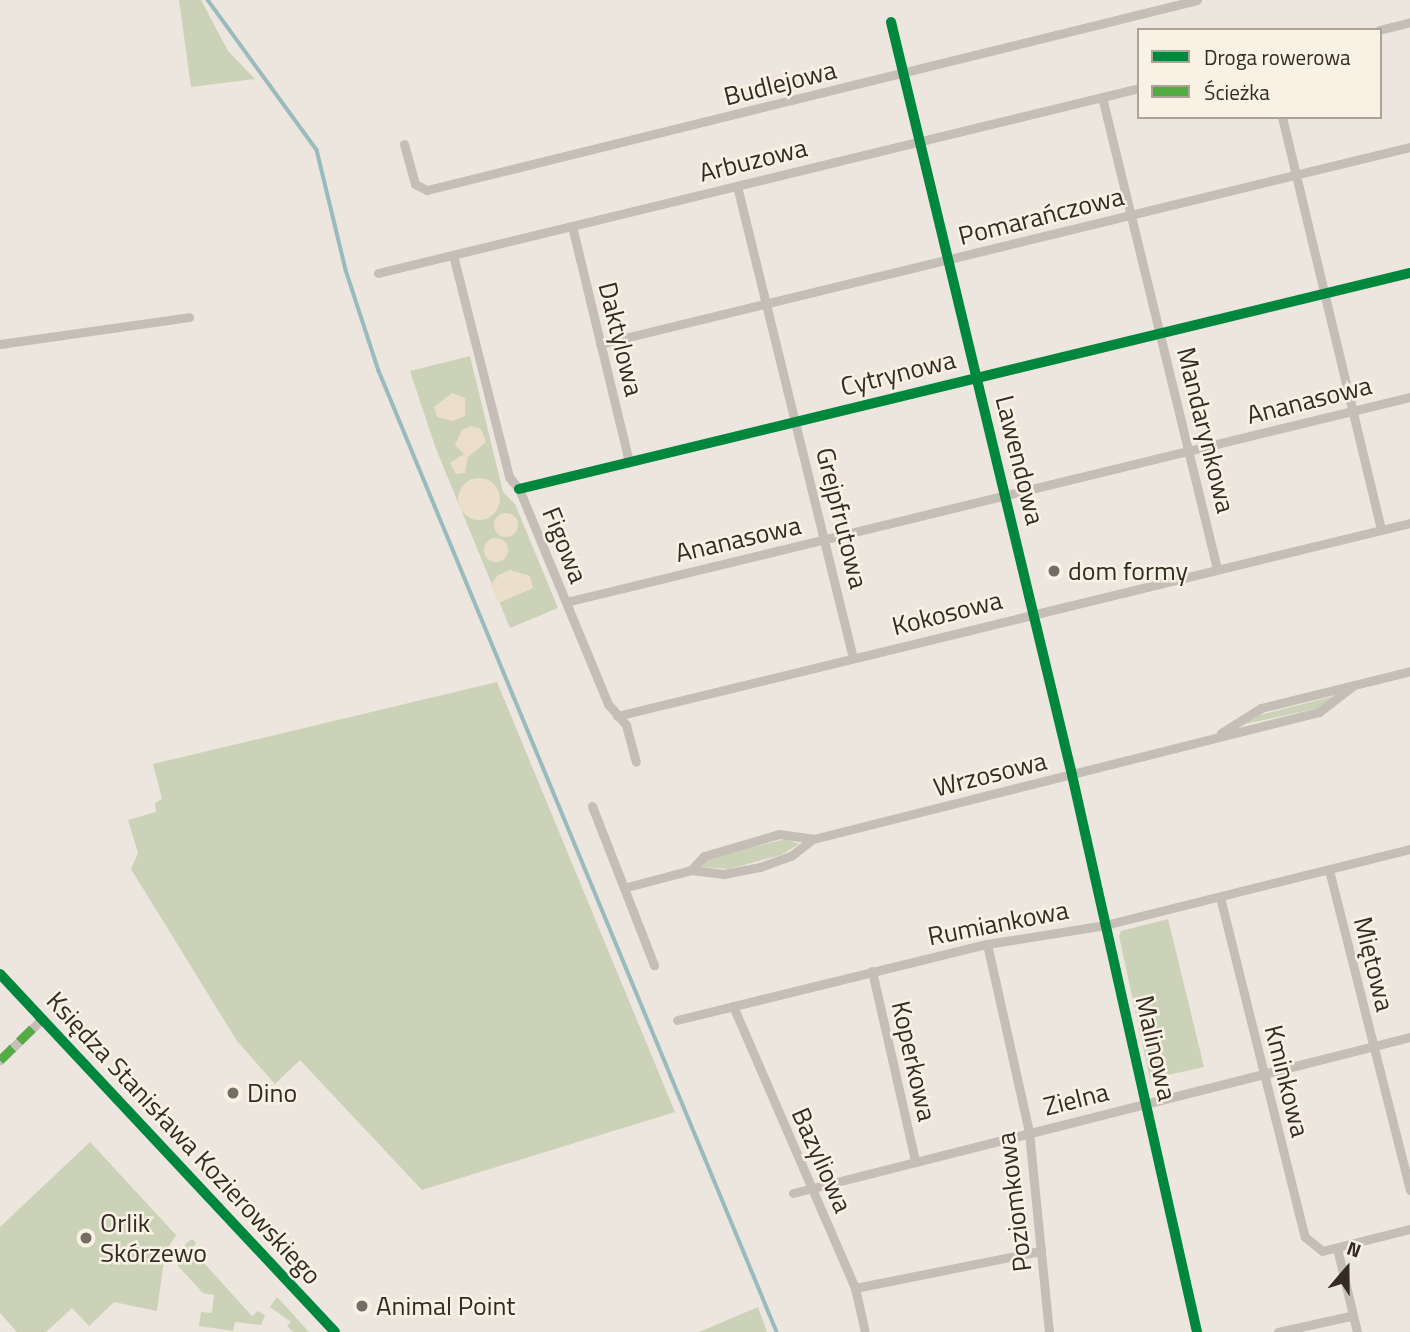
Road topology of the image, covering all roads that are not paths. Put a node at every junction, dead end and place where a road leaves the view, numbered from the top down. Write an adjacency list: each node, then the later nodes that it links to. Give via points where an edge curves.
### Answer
1 (1197, 0): 5 (street, Budlejowa)
2 (891, 22): 5 (street, Lawendowa)
3 (1410, 22): 4 (street)
4 (1382, 29)
5 (904, 74): 9 (street, Lawendowa); 10 (street, Budlejowa, via 426,190 415,184)
6 (1137, 88): 7 (street, Arbuzowa)
7 (1102, 97): 9 (street, Arbuzowa); 14 (street, Mandarynkowa)
8 (1282, 119): 12 (street)
9 (919, 141): 13 (street, Arbuzowa); 17 (street, Lawendowa)
10 (404, 144)
11 (1410, 148): 12 (street, Pomarańczowa)
12 (1296, 175): 14 (street, Pomarańczowa); 20 (street)
13 (737, 186): 15 (street, Arbuzowa); 21 (street, Grejpfrutowa)
14 (1131, 216): 17 (street, Pomarańczowa); 23 (street, Mandarynkowa)
15 (572, 226): 16 (street, Arbuzowa); 25 (street, Daktylowa)
16 (453, 255): 18 (street, Arbuzowa); 32 (street, Figowa, via 509,477)
17 (948, 260): 21 (street, Pomarańczowa); 26 (street, Lawendowa)
18 (378, 273)
19 (1410, 273): 20 (street, Cytrynowa)
20 (1324, 294): 23 (street, Cytrynowa); 28 (street)
21 (767, 304): 25 (street, Pomarańczowa); 29 (street, Grejpfrutowa)
22 (189, 317): 24 (street)
23 (1159, 333): 26 (street, Cytrynowa); 30 (street, Mandarynkowa)
24 (0, 344)
25 (600, 344): 31 (street, Daktylowa)
26 (977, 377): 29 (street, Cytrynowa); 33 (street, Lawendowa)
27 (1410, 397): 28 (street, Ananasowa)
28 (1353, 411): 30 (street, Ananasowa); 35 (street)
29 (795, 421): 31 (street, Cytrynowa); 36 (street, Grejpfrutowa)
30 (1188, 452): 33 (street, Ananasowa); 37 (street, Mandarynkowa)
31 (629, 462): 32 (street, Cytrynowa)
32 (519, 489): 38 (street, Figowa)
33 (1006, 496): 36 (street, Ananasowa); 39 (street, Lawendowa)
34 (1410, 523): 35 (street, Kokosowa)
35 (1381, 529): 37 (street, Kokosowa)
36 (824, 540): 38 (street, Ananasowa); 40 (street, Grejpfrutowa)
37 (1217, 569): 39 (street, Kokosowa)
38 (566, 602): 43 (street, Figowa)
39 (1034, 613): 40 (street, Kokosowa); 46 (street, Lawendowa)
40 (853, 657): 43 (street, Kokosowa)
41 (1410, 671): 42 (street, Wrzosowa)
42 (1354, 685): 44 (street, Wrzosowa, via 1319,712); 44 (street, Wrzosowa, via 1247,712)
43 (617, 716): 45 (street, Figowa, via 626,724)
44 (1217, 737): 46 (street, Wrzosowa)
45 (636, 762)
46 (1072, 775): 48 (street, Wrzosowa); 54 (street, Malinowa)
47 (592, 806): 52 (street)
48 (813, 839): 50 (street, Wrzosowa, via 791,856 760,867 724,874); 50 (street, Wrzosowa, via 779,834 704,856)
49 (1410, 849): 51 (street, Rumiankowa)
50 (691, 870): 52 (street, Wrzosowa)
51 (1329, 870): 53 (street, Rumiankowa); 63 (street, Miętowa)
52 (627, 887): 56 (street)
53 (1220, 897): 54 (street, Rumiankowa); 65 (street, Kminkowa)
54 (1105, 925): 55 (street, Rumiankowa); 66 (street, Malinowa)
55 (987, 944): 57 (street, Rumiankowa); 67 (street, Poziomkowa)
56 (654, 965)
57 (872, 971): 59 (street, Rumiankowa); 68 (street, Koperkowa)
58 (0, 974): 60 (street, Księdza Stanisława Kozierowskiego)
59 (733, 1006): 61 (street, Rumiankowa); 69 (street, Bazyliowa)
60 (42, 1019): 64 (street); 77 (street, Księdza Stanisława Kozierowskiego)
61 (677, 1020)
62 (1410, 1037): 63 (street, Zielna)
63 (1373, 1047): 65 (street, Zielna); 70 (street, Miętowa)
64 (0, 1059)
65 (1264, 1075): 66 (street, Zielna); 73 (street, Kminkowa, via 1305,1237 1316,1250)
66 (1144, 1103): 67 (street, Zielna); 80 (street, Malinowa)
67 (1029, 1132): 68 (street, Zielna); 74 (street, Poziomkowa)
68 (915, 1160): 69 (street, Zielna)
69 (811, 1187): 71 (street, Zielna); 75 (street, Bazyliowa)
70 (1410, 1190)
71 (793, 1193)
72 (1410, 1229): 73 (street)
73 (1337, 1248): 76 (street)
74 (1041, 1251): 75 (street); 79 (street, Poziomkowa)
75 (855, 1288): 78 (street, Bazyliowa)
76 (1350, 1316): 81 (street); 82 (street)
77 (335, 1332)
78 (865, 1332)
79 (1049, 1332)
80 (1196, 1332)
81 (1278, 1332)
82 (1357, 1332)

